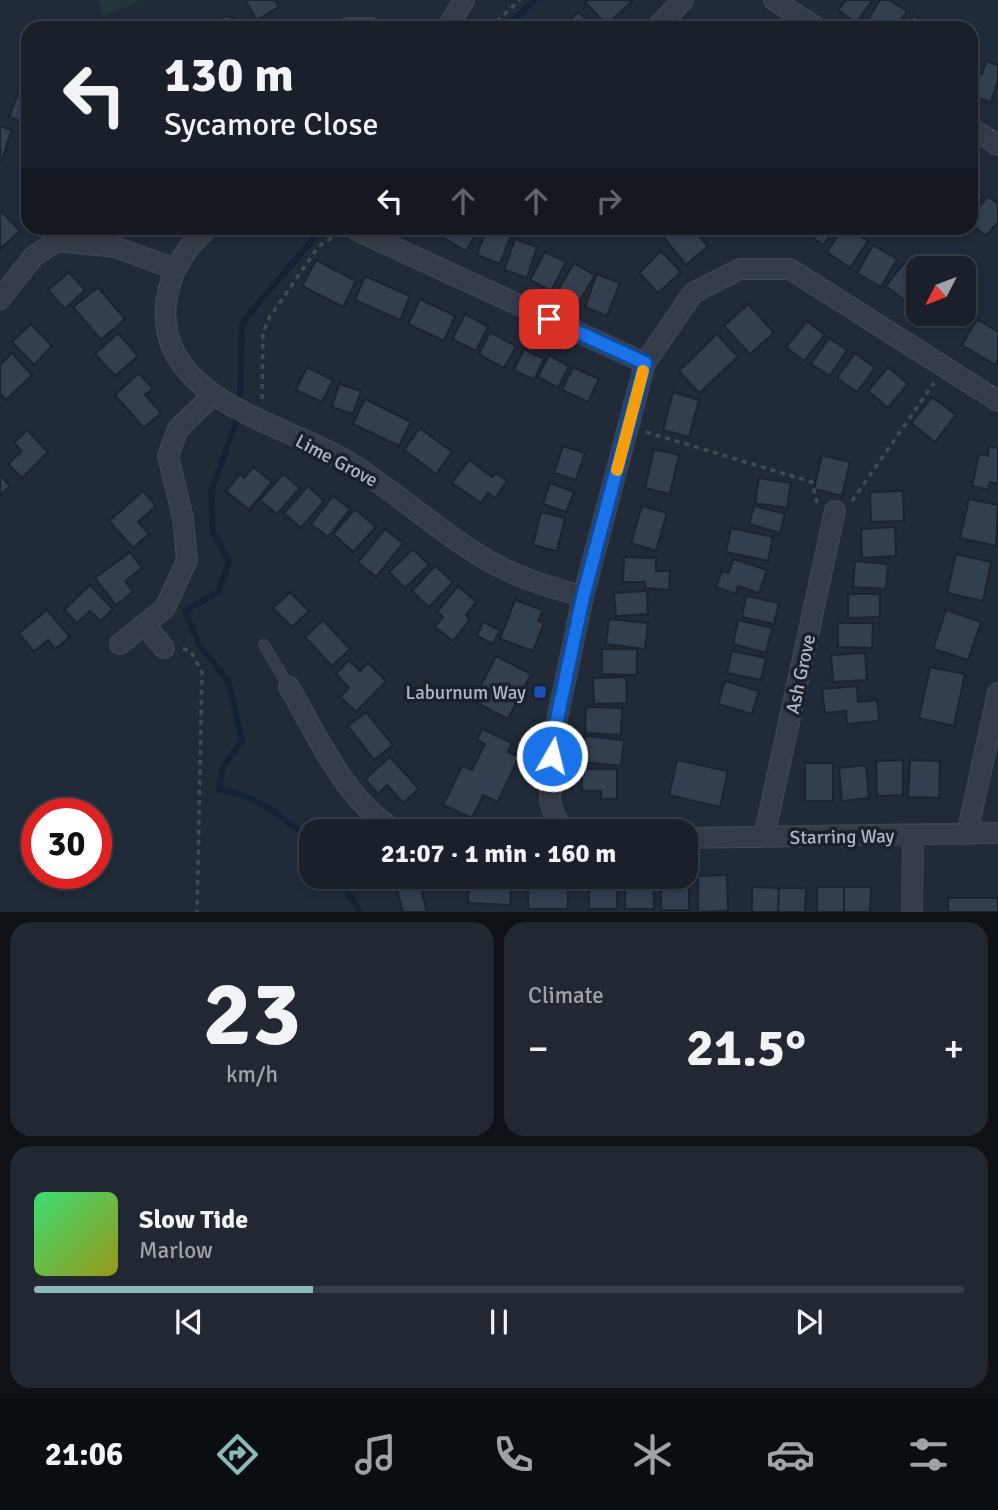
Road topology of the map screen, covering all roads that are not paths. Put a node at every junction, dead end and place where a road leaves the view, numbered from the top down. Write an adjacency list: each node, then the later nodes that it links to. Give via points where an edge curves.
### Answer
1 (464, 0): 4 (street)
2 (683, 0): 5 (street)
3 (774, 0): 6 (street)
4 (451, 21)
5 (663, 21)
6 (806, 21)
7 (978, 132): 8 (street)
8 (998, 145)
9 (54, 235): 14 (street)
10 (60, 235): 13 (street, via 115,247)
11 (201, 235): 13 (street)
12 (363, 235): 15 (street)
13 (175, 270): 16 (street, Lime Grove, via 164,320 172,347 184,368)
14 (0, 299)
15 (645, 363): 17 (street, via 693,293 740,269 790,269); 19 (street)
16 (213, 395): 19 (street, Lime Grove, via 346,460 489,561 526,579); 20 (street, via 178,429 168,456 183,518 187,560 165,608)
17 (998, 401)
18 (835, 511): 31 (street, Ash Grove)
19 (583, 597): 27 (street, via 553,738 550,800)
20 (144, 624): 21 (street); 23 (street)
21 (120, 645)
22 (264, 645): 24 (lane)
23 (164, 648)
24 (289, 687): 26 (street, via 351,790)
25 (998, 693): 29 (street)
26 (380, 819)
27 (556, 819)
28 (998, 833): 29 (street, Starring Way)
29 (967, 834): 30 (street, Starring Way)
30 (913, 835): 31 (street, Starring Way); 33 (street)
31 (764, 837): 32 (street, Starring Way)
32 (698, 838)
33 (912, 912)

